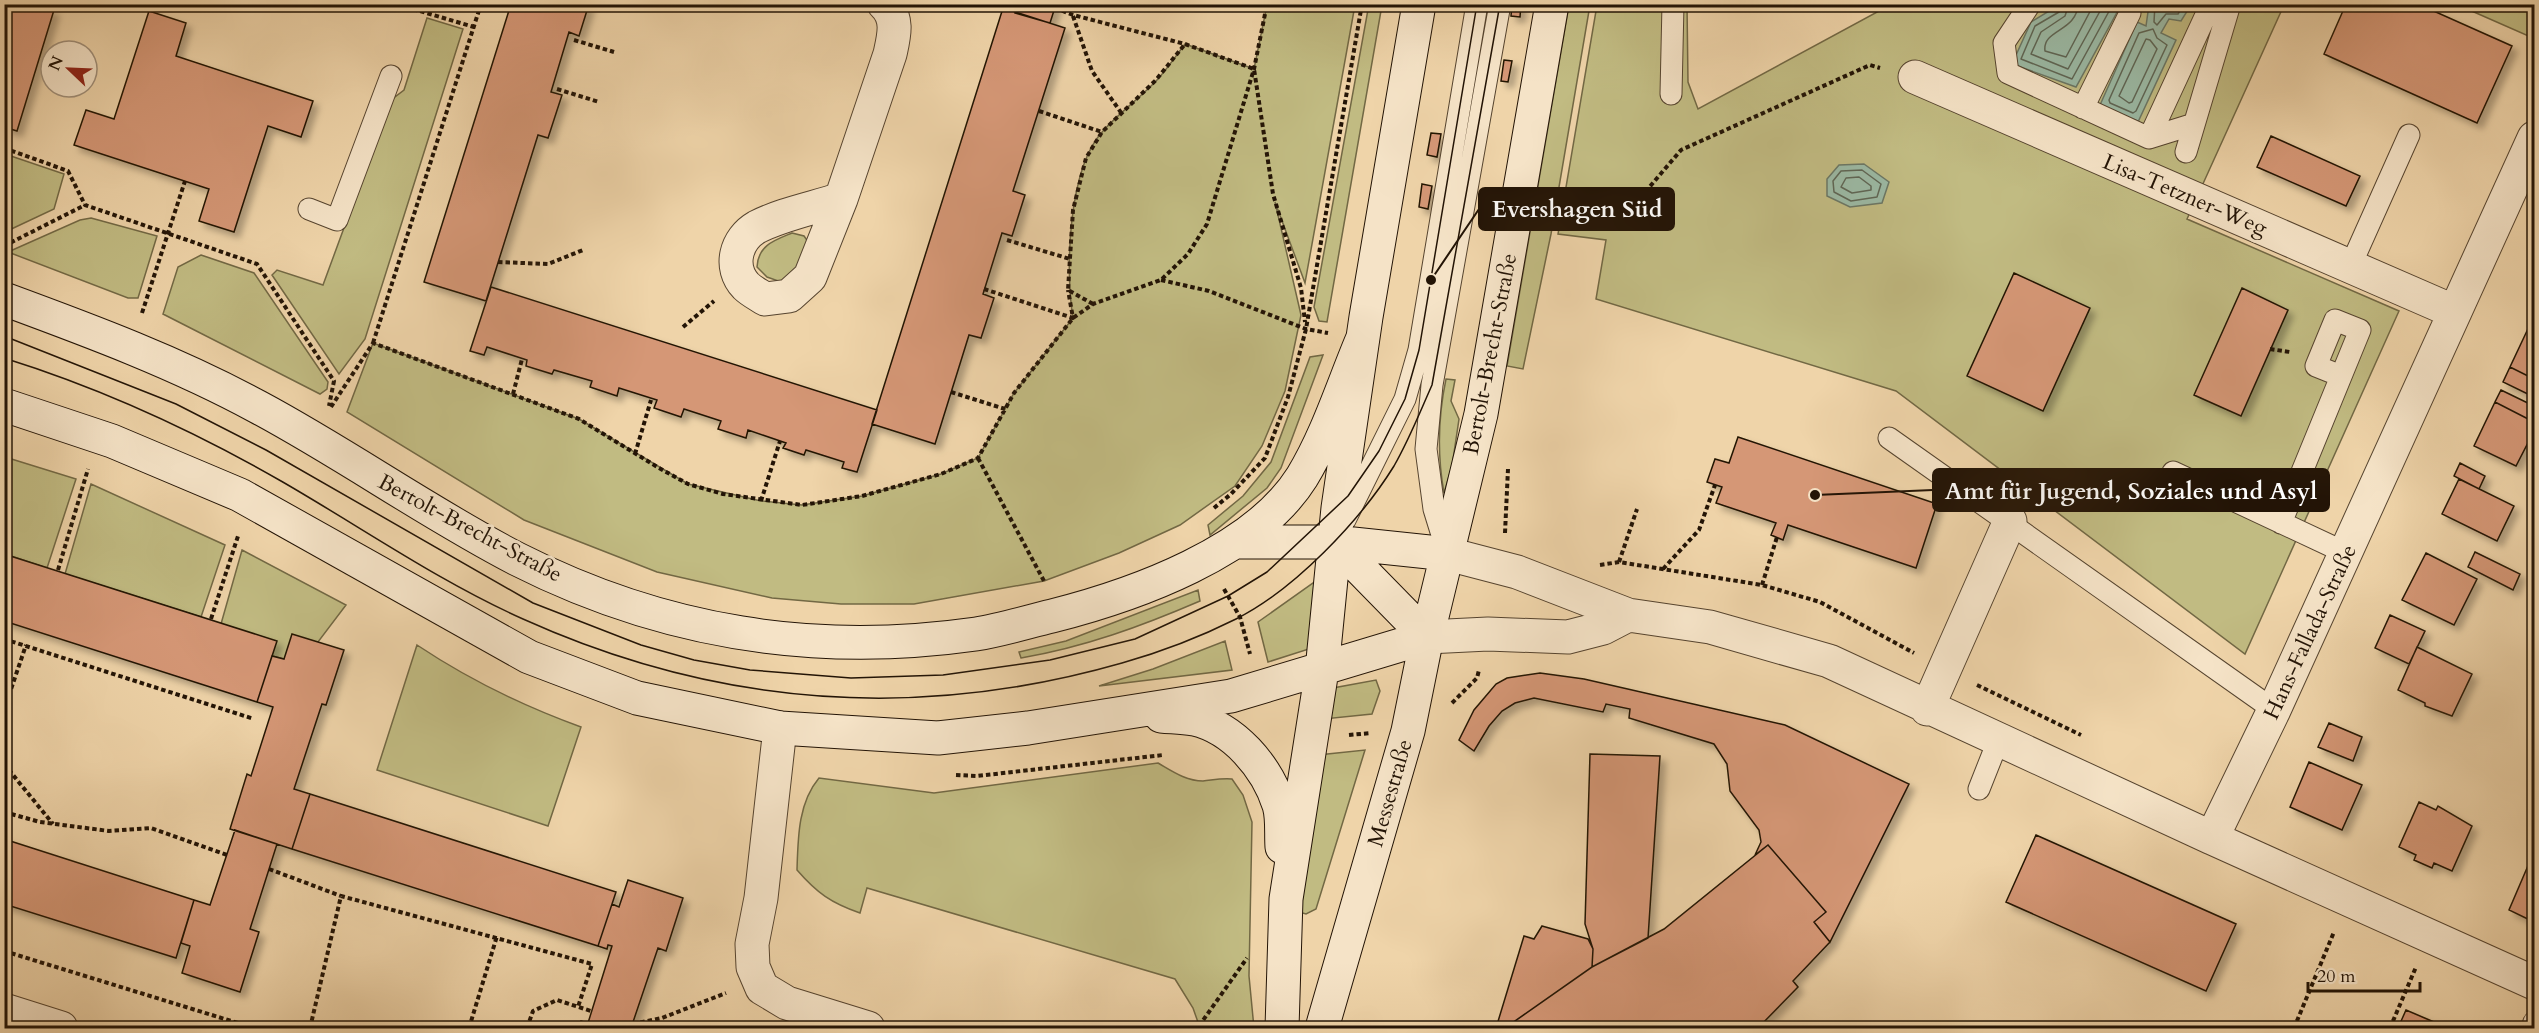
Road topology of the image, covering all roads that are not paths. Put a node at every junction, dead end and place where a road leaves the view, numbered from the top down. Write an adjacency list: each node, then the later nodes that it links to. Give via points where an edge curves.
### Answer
1 (884, 4): 20 (main road, via 892,12 895,32)
2 (1419, 4): 25 (main road, Bertolt-Brecht-Straße)
3 (1477, 4): 33 (lane, via 1419,350 1405,399)
4 (1500, 4): 35 (lane, via 1432,385 1426,448 1434,509)
5 (1552, 4): 35 (main road, Bertolt-Brecht-Straße, via 1481,414)
6 (1673, 4): 13 (lane)
7 (2030, 4): 14 (lane, via 2004,43 2008,73)
8 (2211, 4): 17 (lane)
9 (2230, 4): 15 (lane)
10 (2130, 13): 14 (lane)
11 (392, 76): 21 (lane, via 337,220)
12 (1915, 77): 22 (main road, Lisa-Tetzner-Weg)
13 (1671, 94)
14 (2083, 108): 17 (lane)
15 (2194, 124): 17 (lane); 19 (lane)
16 (2409, 135): 22 (lane)
17 (2149, 138)
18 (2535, 138): 24 (main road, Hans-Fallada-Straße)
19 (2186, 152)
20 (841, 199)
21 (309, 209)
22 (2350, 267): 24 (main road, Lisa-Tetzner-Weg)
23 (4, 299): 32 (main road, Bertolt-Brecht-Straße, via 188,371 260,408 519,560 607,599 678,620 762,638 815,644 871,643 978,634 1137,591)
24 (2455, 312): 34 (main road, Hans-Fallada-Straße)
25 (1362, 340): 32 (main road, Bertolt-Brecht-Straße, via 1301,479 1273,511); 33 (main road, Bertolt-Brecht-Straße)
26 (2341, 376): 31 (lane)
27 (4, 405): 42 (main road, via 112,441 240,495 540,662 637,698)
28 (1889, 438): 30 (lane)
29 (2173, 472): 31 (lane)
30 (2010, 521): 39 (main road); 40 (lane)
31 (2281, 523): 34 (lane)
32 (1237, 542): 33 (main road, Bertolt-Brecht-Straße)
33 (1334, 542): 35 (main road, Bertolt-Brecht-Straße); 37 (main road); 38 (main road, Bertolt-Brecht-Straße)
34 (2346, 553): 40 (main road, Hans-Fallada-Straße)
35 (1448, 554): 36 (main road, via 1509,570); 37 (main road, Messestraße)
36 (1628, 615): 37 (main road, via 1603,628 1568,637); 39 (main road, via 1710,627 1789,648 1829,661)
37 (1426, 637): 38 (main road); 53 (main road, Messestraße, via 1408,731)
38 (1322, 670): 41 (main road, via 1231,696); 46 (main road)
39 (1927, 708): 43 (main road)
40 (2274, 710): 45 (main road, Hans-Fallada-Straße)
41 (1130, 712): 42 (main road, via 938,738); 46 (main road, via 1196,720 1228,734 1245,749 1264,773 1279,806)
42 (780, 728): 51 (main road, via 761,898 752,944 753,966 762,988 787,1003)
43 (1998, 741): 44 (lane); 45 (main road)
44 (1979, 789)
45 (2212, 838): 47 (main road)
46 (1286, 899): 52 (main road)
47 (2535, 983)
48 (4, 1010): 50 (main road)
49 (2535, 1022): 54 (lane)
50 (62, 1029)
51 (868, 1029)
52 (1282, 1029)
53 (1322, 1029)
54 (2532, 1029)

